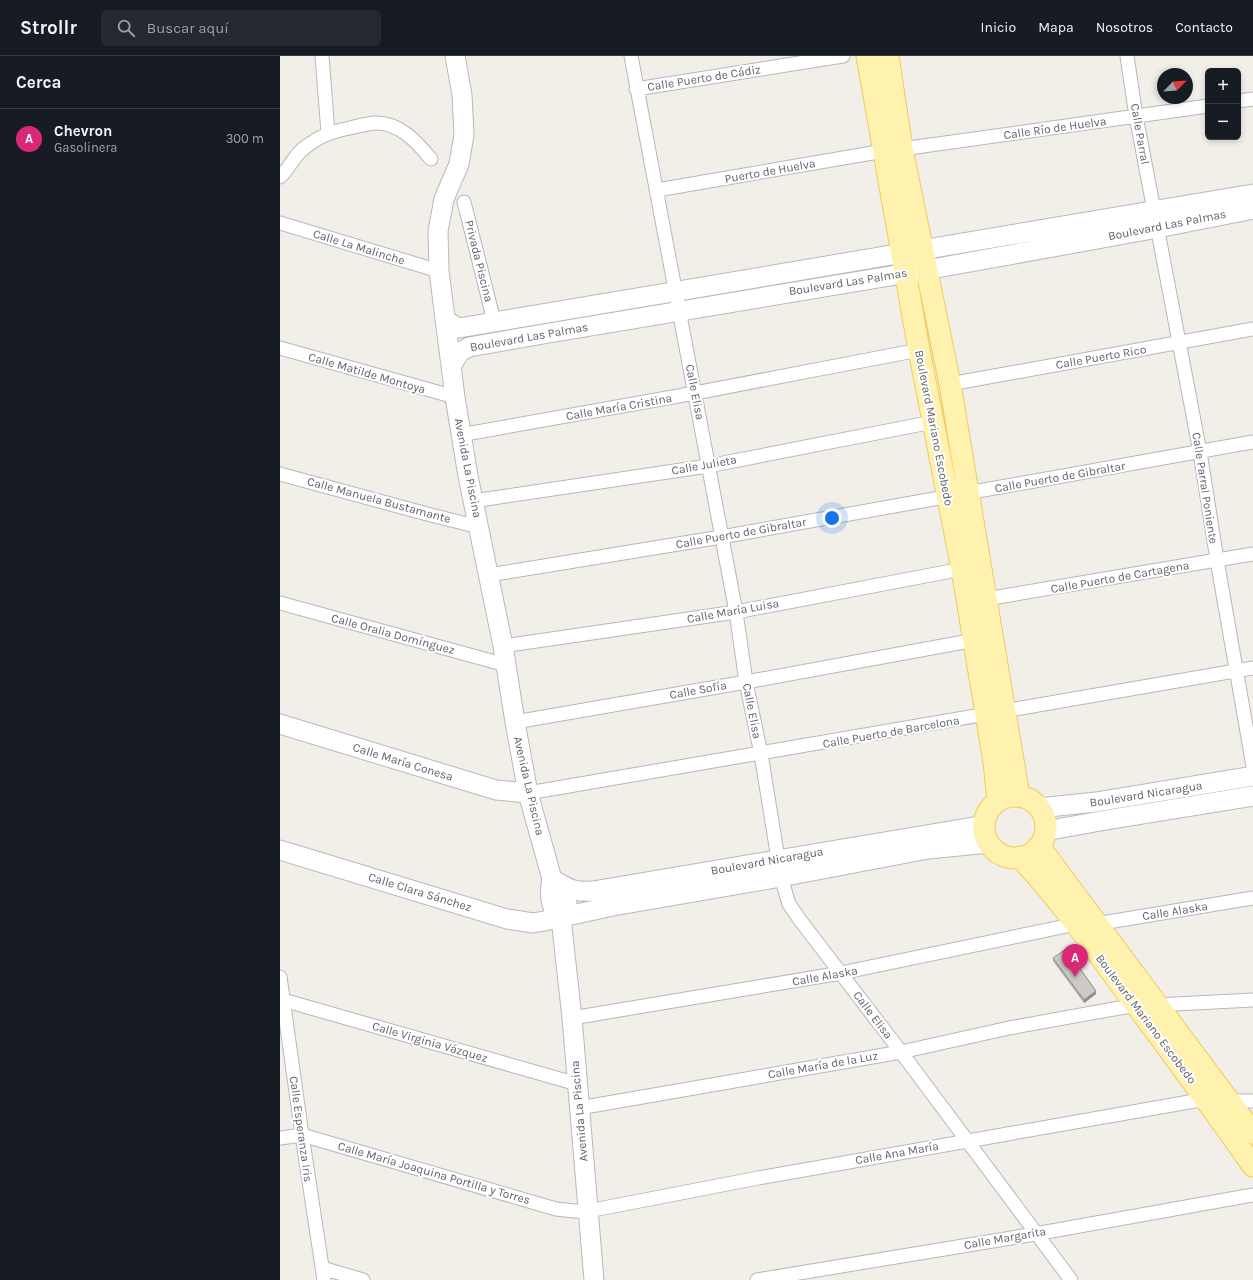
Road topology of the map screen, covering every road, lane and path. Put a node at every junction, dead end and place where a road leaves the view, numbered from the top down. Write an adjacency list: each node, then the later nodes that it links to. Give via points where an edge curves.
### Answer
1 (322, 56): 14 (street)
2 (455, 56): 26 (street, Avenida La Piscina, via 462,95 464,135 459,164 444,199 438,230)
3 (631, 56): 9 (street, Calle Elisa)
4 (843, 56): 8 (street, Calle Puerto de Cádiz)
5 (867, 56): 15 (main road, Boulevard Mariano Escobedo)
6 (888, 56): 15 (main road, Boulevard Mariano Escobedo)
7 (1127, 56): 13 (street, Calle Parral)
8 (772, 62): 9 (street, Calle Puerto de Cádiz)
9 (636, 89): 18 (street, Calle Elisa)
10 (1253, 99): 11 (street)
11 (1241, 101)
12 (1205, 106): 13 (street, Calle Río de Huelva)
13 (1136, 116): 15 (street, Calle Río de Huelva); 22 (street, Calle Parral)
14 (328, 133): 16 (street, via 372,123 388,125 411,137); 17 (street, via 313,140 301,150)
15 (893, 150): 18 (street, Puerto de Huelva); 24 (main road, Boulevard Mariano Escobedo); 25 (main road, Boulevard Mariano Escobedo)
16 (430, 159)
17 (280, 177)
18 (657, 190): 27 (street, Calle Elisa)
19 (1253, 194): 22 (street, Boulevard Las Palmas)
20 (464, 202): 29 (street, Privada Piscina)
21 (1253, 209): 22 (street, Boulevard Las Palmas)
22 (1156, 220): 24 (street, Boulevard Las Palmas); 32 (street, Calle Parral Poniente)
23 (280, 223): 26 (street, Calle La Malinche)
24 (924, 260): 25 (street, Boulevard Las Palmas); 37 (main road, Boulevard Mariano Escobedo)
25 (903, 263): 27 (street, Boulevard Las Palmas); 28 (street, Boulevard Las Palmas); 35 (main road, Boulevard Mariano Escobedo)
26 (439, 271): 30 (street, Avenida La Piscina)
27 (675, 291): 28 (street, Calle Elisa); 29 (street, Boulevard Las Palmas)
28 (679, 311): 34 (street, Boulevard Las Palmas); 38 (street, Calle Elisa)
29 (494, 321): 30 (street, Boulevard Las Palmas)
30 (452, 323): 34 (street, via 457,340); 36 (street, Avenida La Piscina)
31 (1253, 329): 32 (street, Calle Puerto Rico)
32 (1179, 343): 37 (street, Calle Puerto Rico); 43 (street, Calle Parral Poniente)
33 (280, 348): 39 (street, Calle Matilde Montoya)
34 (464, 349): 36 (street, Boulevard Las Palmas)
35 (919, 350): 38 (street, Calle María Cristina); 40 (main road, Boulevard Mariano Escobedo)
36 (452, 366): 39 (street, Avenida La Piscina)
37 (950, 384): 46 (main road, Boulevard Mariano Escobedo)
38 (695, 393): 41 (street, Calle María Cristina); 44 (street, Calle Elisa)
39 (455, 397): 41 (street, Avenida La Piscina)
40 (932, 422): 44 (street, Calle Julieta); 47 (main road, Boulevard Mariano Escobedo)
41 (460, 434): 48 (street, Avenida La Piscina)
42 (1253, 442): 43 (street, Calle Puerto de Gibraltar)
43 (1200, 452): 46 (street, Calle Puerto de Gibraltar); 52 (street, Calle Parral Poniente)
44 (708, 466): 48 (street, Calle Julieta); 50 (street, Calle Elisa)
45 (280, 474): 49 (street, Calle Manuela Bustamante)
46 (968, 493): 47 (street, Calle Puerto de Gibraltar); 55 (main road, Boulevard Mariano Escobedo)
47 (948, 497): 50 (street, Calle Puerto de Gibraltar); 53 (main road, Boulevard Mariano Escobedo)
48 (473, 501): 49 (street, Avenida La Piscina)
49 (479, 527): 54 (street, Avenida La Piscina)
50 (722, 537): 54 (street, Calle Puerto de Gibraltar); 57 (street, Calle Elisa)
51 (1253, 554): 52 (street, Calle Puerto de Cartagena)
52 (1217, 560): 55 (street, Calle Puerto de Cartagena); 61 (street, Calle Parral Poniente)
53 (962, 569): 57 (street, Calle María Luisa); 58 (main road, Boulevard Mariano Escobedo)
54 (489, 575): 59 (street, Avenida La Piscina)
55 (986, 599): 63 (main road, Boulevard Mariano Escobedo)
56 (280, 603): 59 (street, Calle Oralia Domínguez)
57 (736, 612): 59 (street, Calle María Luisa); 62 (street, Calle Elisa)
58 (975, 640): 62 (street, Calle Sofía); 63 (main road, Boulevard Mariano Escobedo)
59 (505, 655): 64 (street, Avenida La Piscina)
60 (1253, 668): 61 (street, Calle Puerto de Barcelona)
61 (1236, 671): 63 (street, Calle Puerto de Barcelona); 67 (street, Calle Parral Poniente)
62 (746, 682): 64 (street, Calle Sofía); 66 (street, Calle Elisa)
63 (996, 713): 66 (street, Calle Puerto de Barcelona); 70 (main road, Boulevard Mariano Escobedo); 72 (main road, Boulevard Mariano Escobedo, via 994,762)
64 (515, 722): 69 (street, Avenida La Piscina)
65 (280, 724): 69 (street, Calle María Conesa, via 490,788)
66 (760, 754): 69 (street, Calle Puerto de Barcelona); 78 (street, Calle Elisa)
67 (1253, 766)
68 (1253, 776): 73 (street, Boulevard Nicaragua, via 1096,802)
69 (528, 794): 79 (street, Avenida La Piscina)
70 (1019, 796): 72 (main road); 73 (main road, via 1034,802)
71 (1253, 796): 75 (street, Boulevard Nicaragua, via 1114,818)
72 (998, 801): 74 (main road, via 989,811)
73 (1039, 808): 75 (main road, via 1046,823)
74 (987, 834): 77 (main road, via 995,849 1002,854); 78 (street, Boulevard Nicaragua, via 928,849)
75 (1042, 839): 77 (main road, via 1027,855); 83 (main road, Boulevard Mariano Escobedo)
76 (280, 850): 81 (street, Calle Clara Sánchez, via 507,918 533,923)
77 (1020, 857): 82 (main road, Boulevard Mariano Escobedo)
78 (779, 869): 79 (street, Boulevard Nicaragua, via 593,891 568,889); 81 (street, Boulevard Nicaragua); 84 (street, Calle Elisa, via 793,911)
79 (552, 879): 81 (street, Avenida La Piscina, via 563,890 568,905)
80 (1253, 898): 83 (street, Calle Alaska)
81 (561, 918): 89 (street, Avenida La Piscina)
82 (1076, 924): 84 (street, Calle Alaska); 88 (main road, Boulevard Mariano Escobedo)
83 (1096, 924): 88 (main road, Boulevard Mariano Escobedo)
84 (841, 973): 89 (street, Calle Alaska); 90 (street, Calle Elisa)
85 (280, 977): 86 (street, Calle Esperanza Iris)
86 (283, 1000): 91 (street, Calle Virginia Vázquez); 97 (street, Calle Esperanza Iris)
87 (1253, 1000): 88 (street, Calle María de la Luz)
88 (1146, 1005): 90 (street, Calle María de la Luz, via 1009,1028); 92 (main road, Boulevard Mariano Escobedo); 93 (main road, Boulevard Mariano Escobedo)
89 (572, 1018): 91 (street, Avenida La Piscina)
90 (901, 1052): 95 (street, Calle María de la Luz); 99 (street, Calle Elisa)
91 (577, 1084): 95 (street, Avenida La Piscina)
92 (1206, 1099): 99 (street, Calle Ana María); 100 (main road, Boulevard Mariano Escobedo)
93 (1230, 1101): 94 (street); 96 (main road, Boulevard Mariano Escobedo)
94 (1253, 1102)
95 (579, 1108): 102 (street, Avenida La Piscina)
96 (1253, 1133)
97 (302, 1135): 98 (street, Calle María Joaquina Portilla y Torres); 102 (street, Calle María Joaquina Portilla y Torres, via 556,1209); 104 (street, Calle Esperanza Iris)
98 (280, 1138)
99 (966, 1141): 102 (street, Calle Ana María); 103 (street, Calle Elisa)
100 (1253, 1166)
101 (1253, 1194): 103 (street, Calle Margarita)
102 (588, 1211): 106 (street, Avenida La Piscina)
103 (1035, 1234): 107 (street, Calle Margarita); 108 (street, Calle Elisa)
104 (323, 1274): 105 (street)
105 (362, 1280)
106 (594, 1280)
107 (757, 1280)
108 (1071, 1280)

